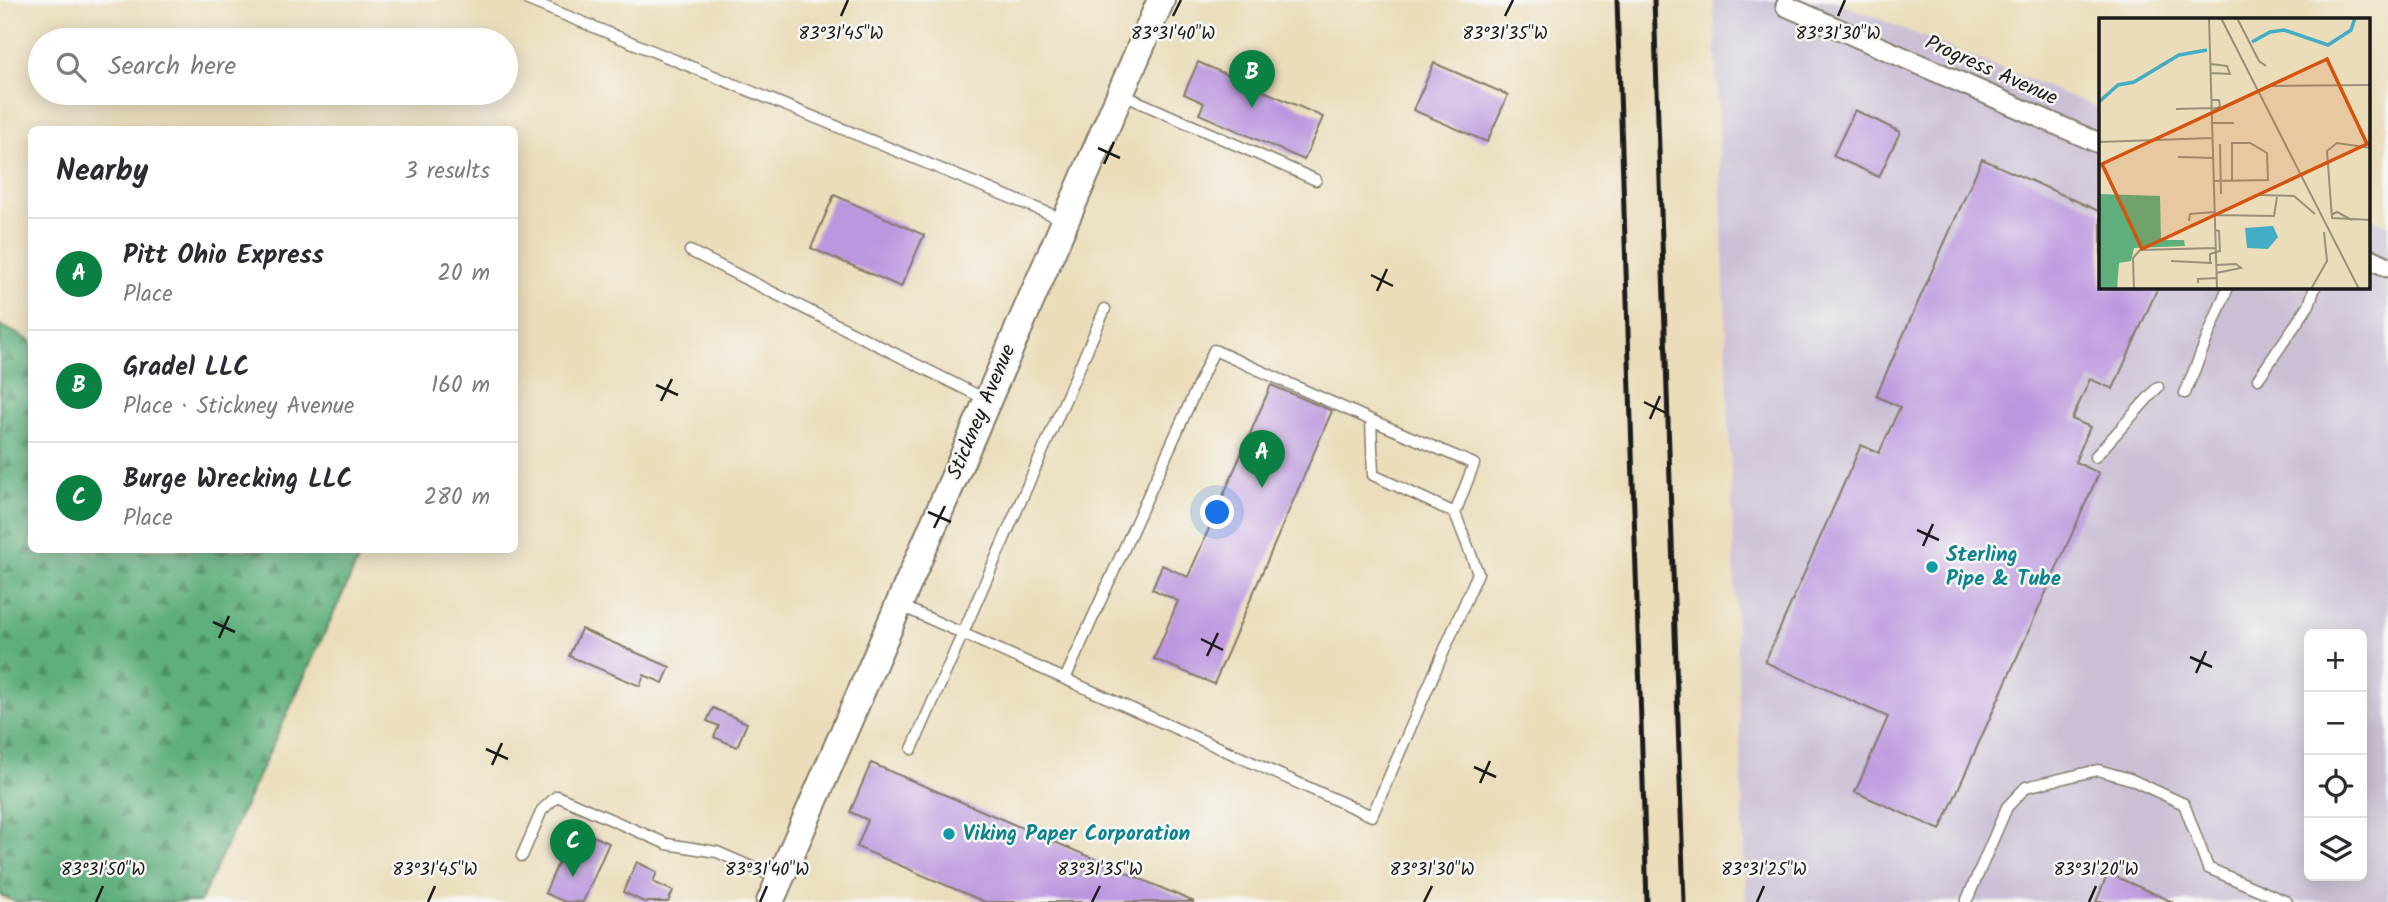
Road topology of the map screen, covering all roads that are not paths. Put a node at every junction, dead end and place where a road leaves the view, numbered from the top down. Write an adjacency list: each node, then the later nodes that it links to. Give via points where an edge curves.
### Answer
1 (528, 0): 7 (lane)
2 (1161, 0): 4 (street, Stickney Avenue)
3 (1786, 6): 5 (street, Progress Avenue)
4 (1120, 94): 6 (lane); 7 (street, Stickney Avenue)
5 (2099, 143)
6 (1316, 180)
7 (1065, 221): 17 (street, Stickney Avenue)
8 (690, 251): 17 (lane)
9 (2370, 258): 10 (street)
10 (2388, 267)
11 (2227, 289): 16 (lane)
12 (2314, 289): 14 (lane, via 2309,306)
13 (1105, 309): 22 (lane)
14 (2258, 379)
15 (2158, 387): 19 (lane)
16 (2185, 393)
17 (987, 400): 21 (street, Stickney Avenue)
18 (1371, 419): 20 (lane, via 1373,475); 20 (lane, via 1474,464); 23 (lane, via 1214,351)
19 (2095, 457)
20 (1455, 513): 23 (lane, via 1478,573 1372,816)
21 (899, 605): 22 (lane); 26 (street, Stickney Avenue)
22 (962, 633): 23 (lane); 24 (lane)
23 (1065, 679)
24 (912, 749)
25 (522, 856): 26 (lane, via 542,810 557,796 667,844 717,852)
26 (774, 896)
27 (1966, 902): 28 (lane, via 2007,807 2026,787 2098,770 2184,804 2208,868)
28 (2287, 902)

